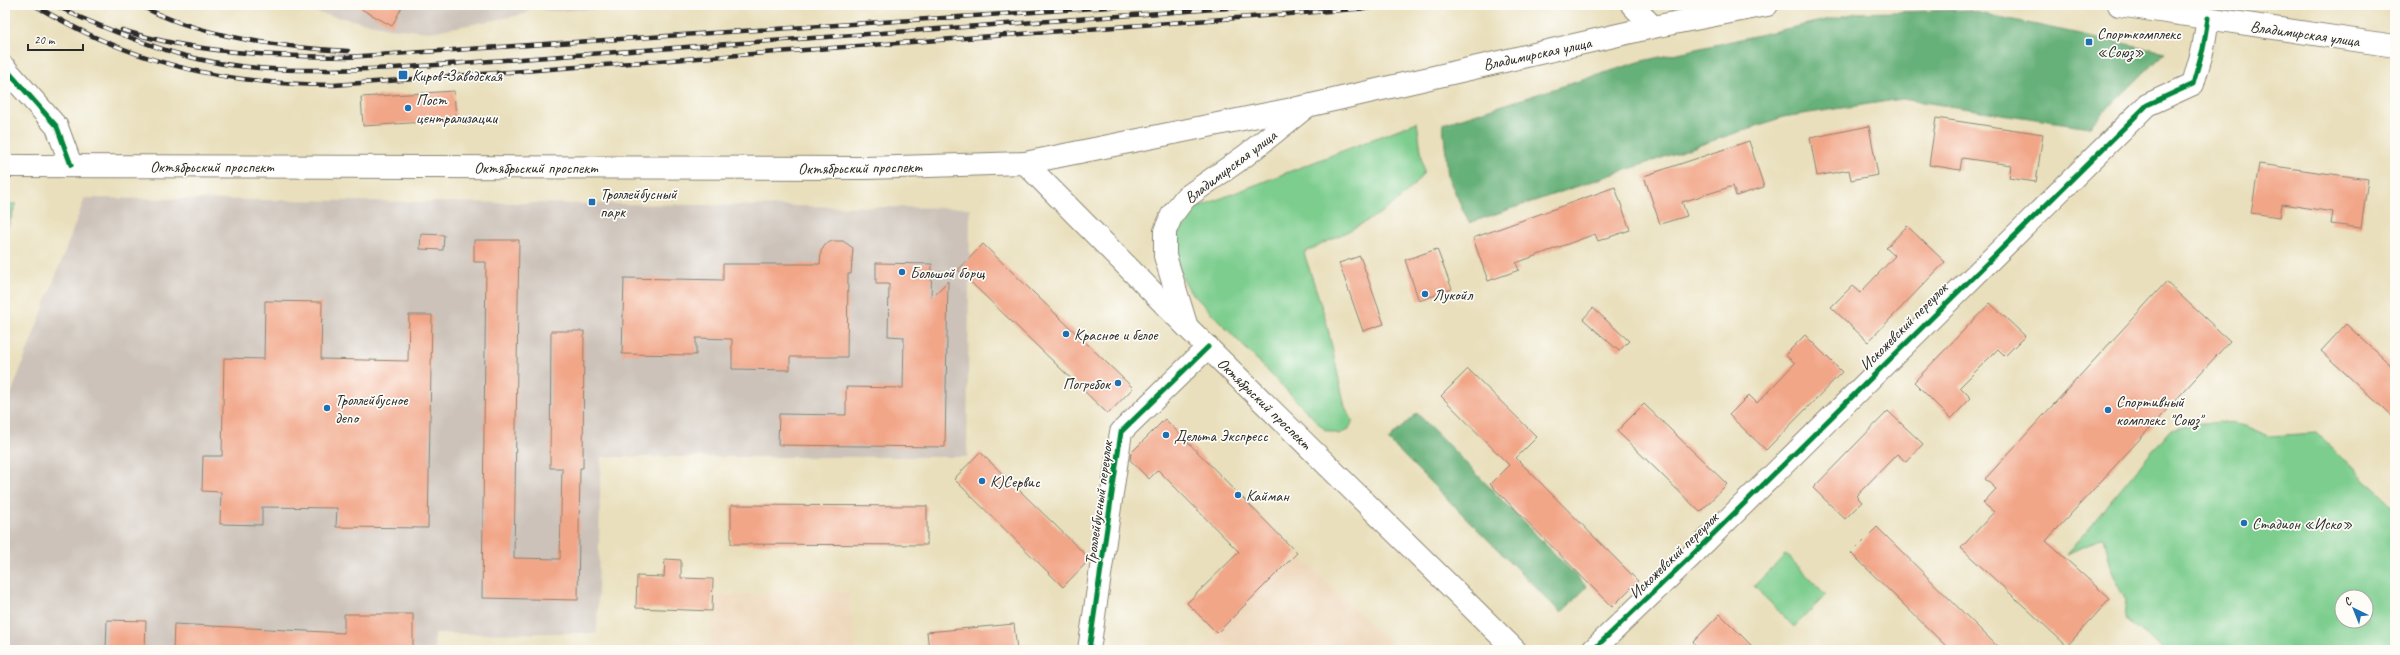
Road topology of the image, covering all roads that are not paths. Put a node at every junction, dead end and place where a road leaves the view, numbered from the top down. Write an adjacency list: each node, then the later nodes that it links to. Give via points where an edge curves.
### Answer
1 (1632, 5): 5 (main road)
2 (1767, 5): 5 (main road, Владимирская улица)
3 (2119, 5): 4 (main road, Владимирская улица)
4 (2208, 18): 6 (main road, Владимирская улица); 16 (main road, Искожевский переулок, via 2194,84 2146,105 1690,557)
5 (1653, 27): 8 (main road, Владимирская улица)
6 (2395, 46)
7 (5, 68): 11 (main road, via 57,128)
8 (1307, 106): 9 (main road, Владимирская улица); 12 (main road, Владимирская улица, via 1245,156 1185,198 1172,215 1165,231 1165,256)
9 (1025, 164): 11 (main road, Октябрьский проспект, via 866,168); 12 (main road, Октябрьский проспект)
10 (5, 166): 11 (main road, Октябрьский проспект)
11 (71, 166)
12 (1187, 327): 13 (main road, Октябрьский проспект)
13 (1208, 347): 14 (main road, Троллейбусный переулок, via 1121,432); 15 (main road, Октябрьский проспект)
14 (1089, 650)
15 (1515, 650)
16 (1592, 650)

